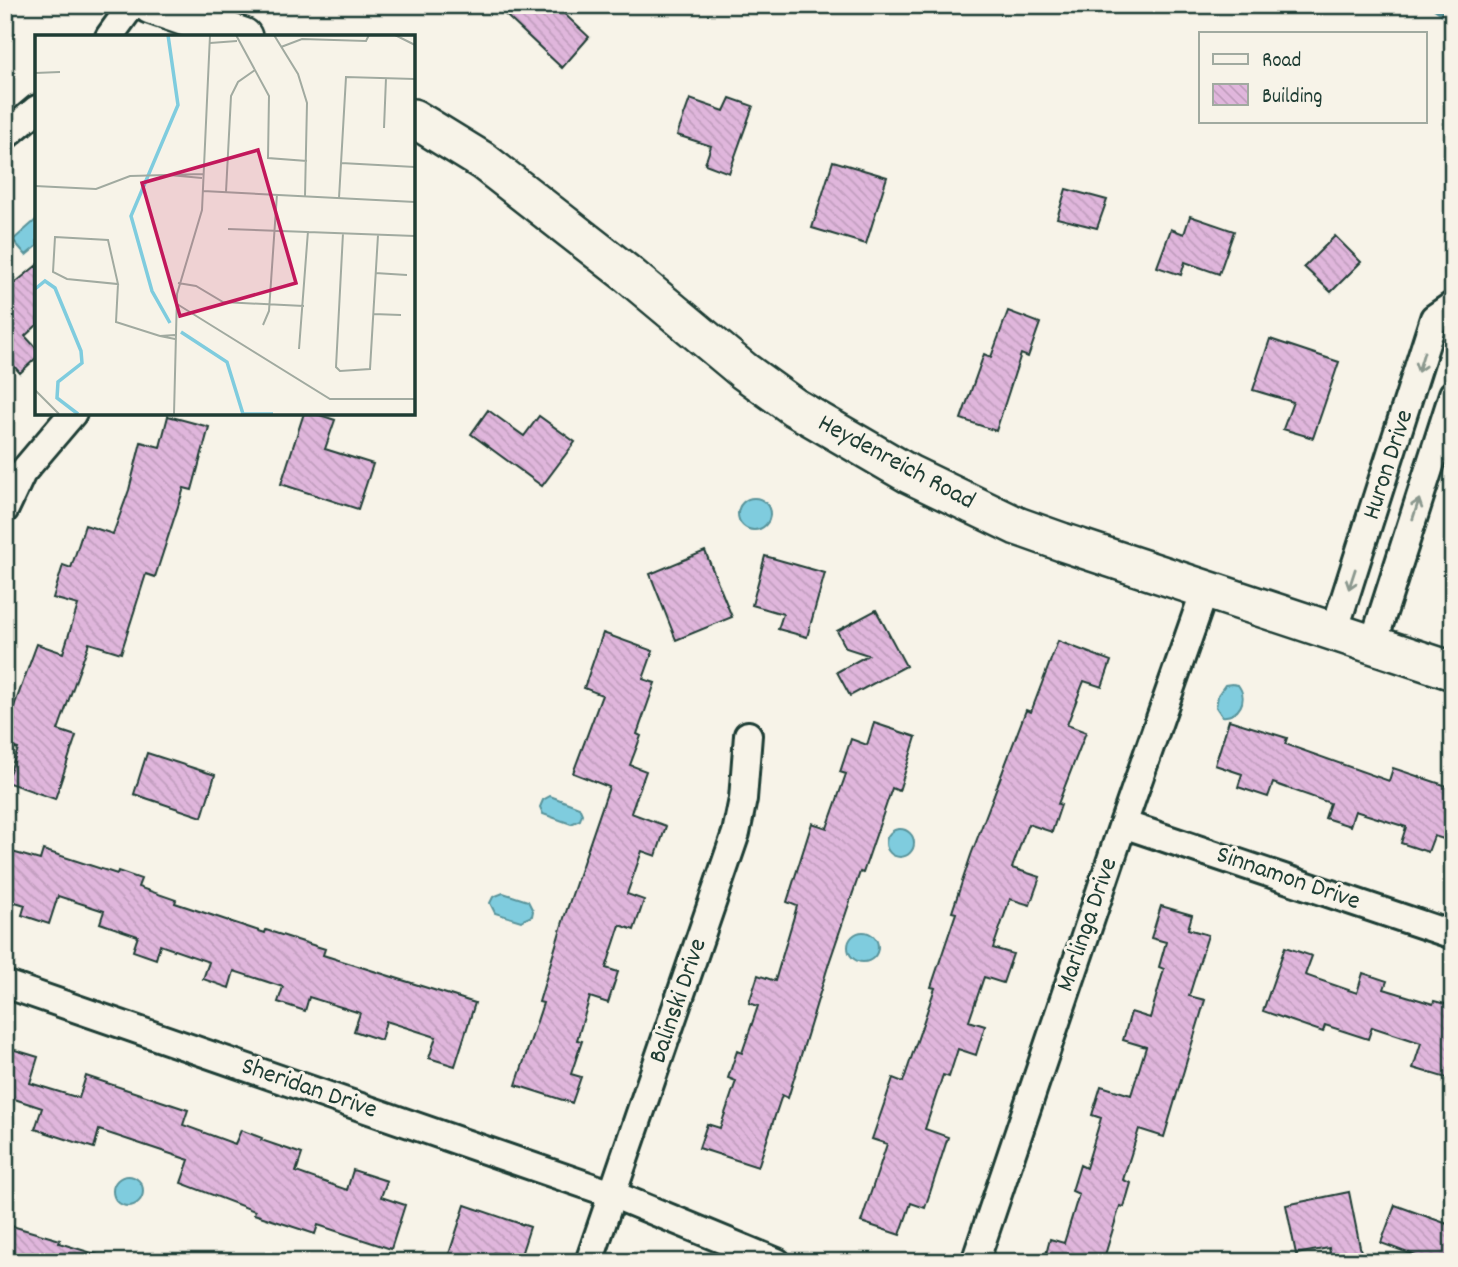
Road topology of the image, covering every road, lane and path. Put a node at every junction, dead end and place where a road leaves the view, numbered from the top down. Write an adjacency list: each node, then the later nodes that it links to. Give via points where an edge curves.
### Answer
1 (132, 5): 3 (street)
2 (151, 5): 4 (street)
3 (110, 35)
4 (237, 35)
5 (35, 111): 7 (street)
6 (415, 119): 14 (street, Heydenreich Road, via 483,161 744,371 855,444 1017,526)
7 (5, 136)
8 (1453, 305): 10 (street, Huron Drive, one-way to 10, via 1434,318)
9 (1453, 394): 12 (street, Huron Drive)
10 (1406, 411): 12 (street); 15 (street, Huron Drive, one-way to 15)
11 (71, 415): 13 (street, via 22,473)
12 (1444, 423): 16 (street, Huron Drive, one-way to 12)
13 (5, 509)
14 (1205, 590): 15 (street, Heydenreich Road); 19 (street, Marlinga Drive)
15 (1334, 632): 16 (street, Heydenreich Road)
16 (1373, 644): 17 (street, Heydenreich Road)
17 (1453, 671)
18 (748, 735): 22 (street, Balinski Drive, via 736,833)
19 (1123, 824): 20 (street, Sinnamon Drive); 25 (street, Marlinga Drive)
20 (1453, 935)
21 (5, 984): 22 (street, Sheridan Drive)
22 (612, 1194): 23 (street, Balinski Drive); 24 (street, Sheridan Drive)
23 (589, 1262)
24 (777, 1262)
25 (975, 1262)

